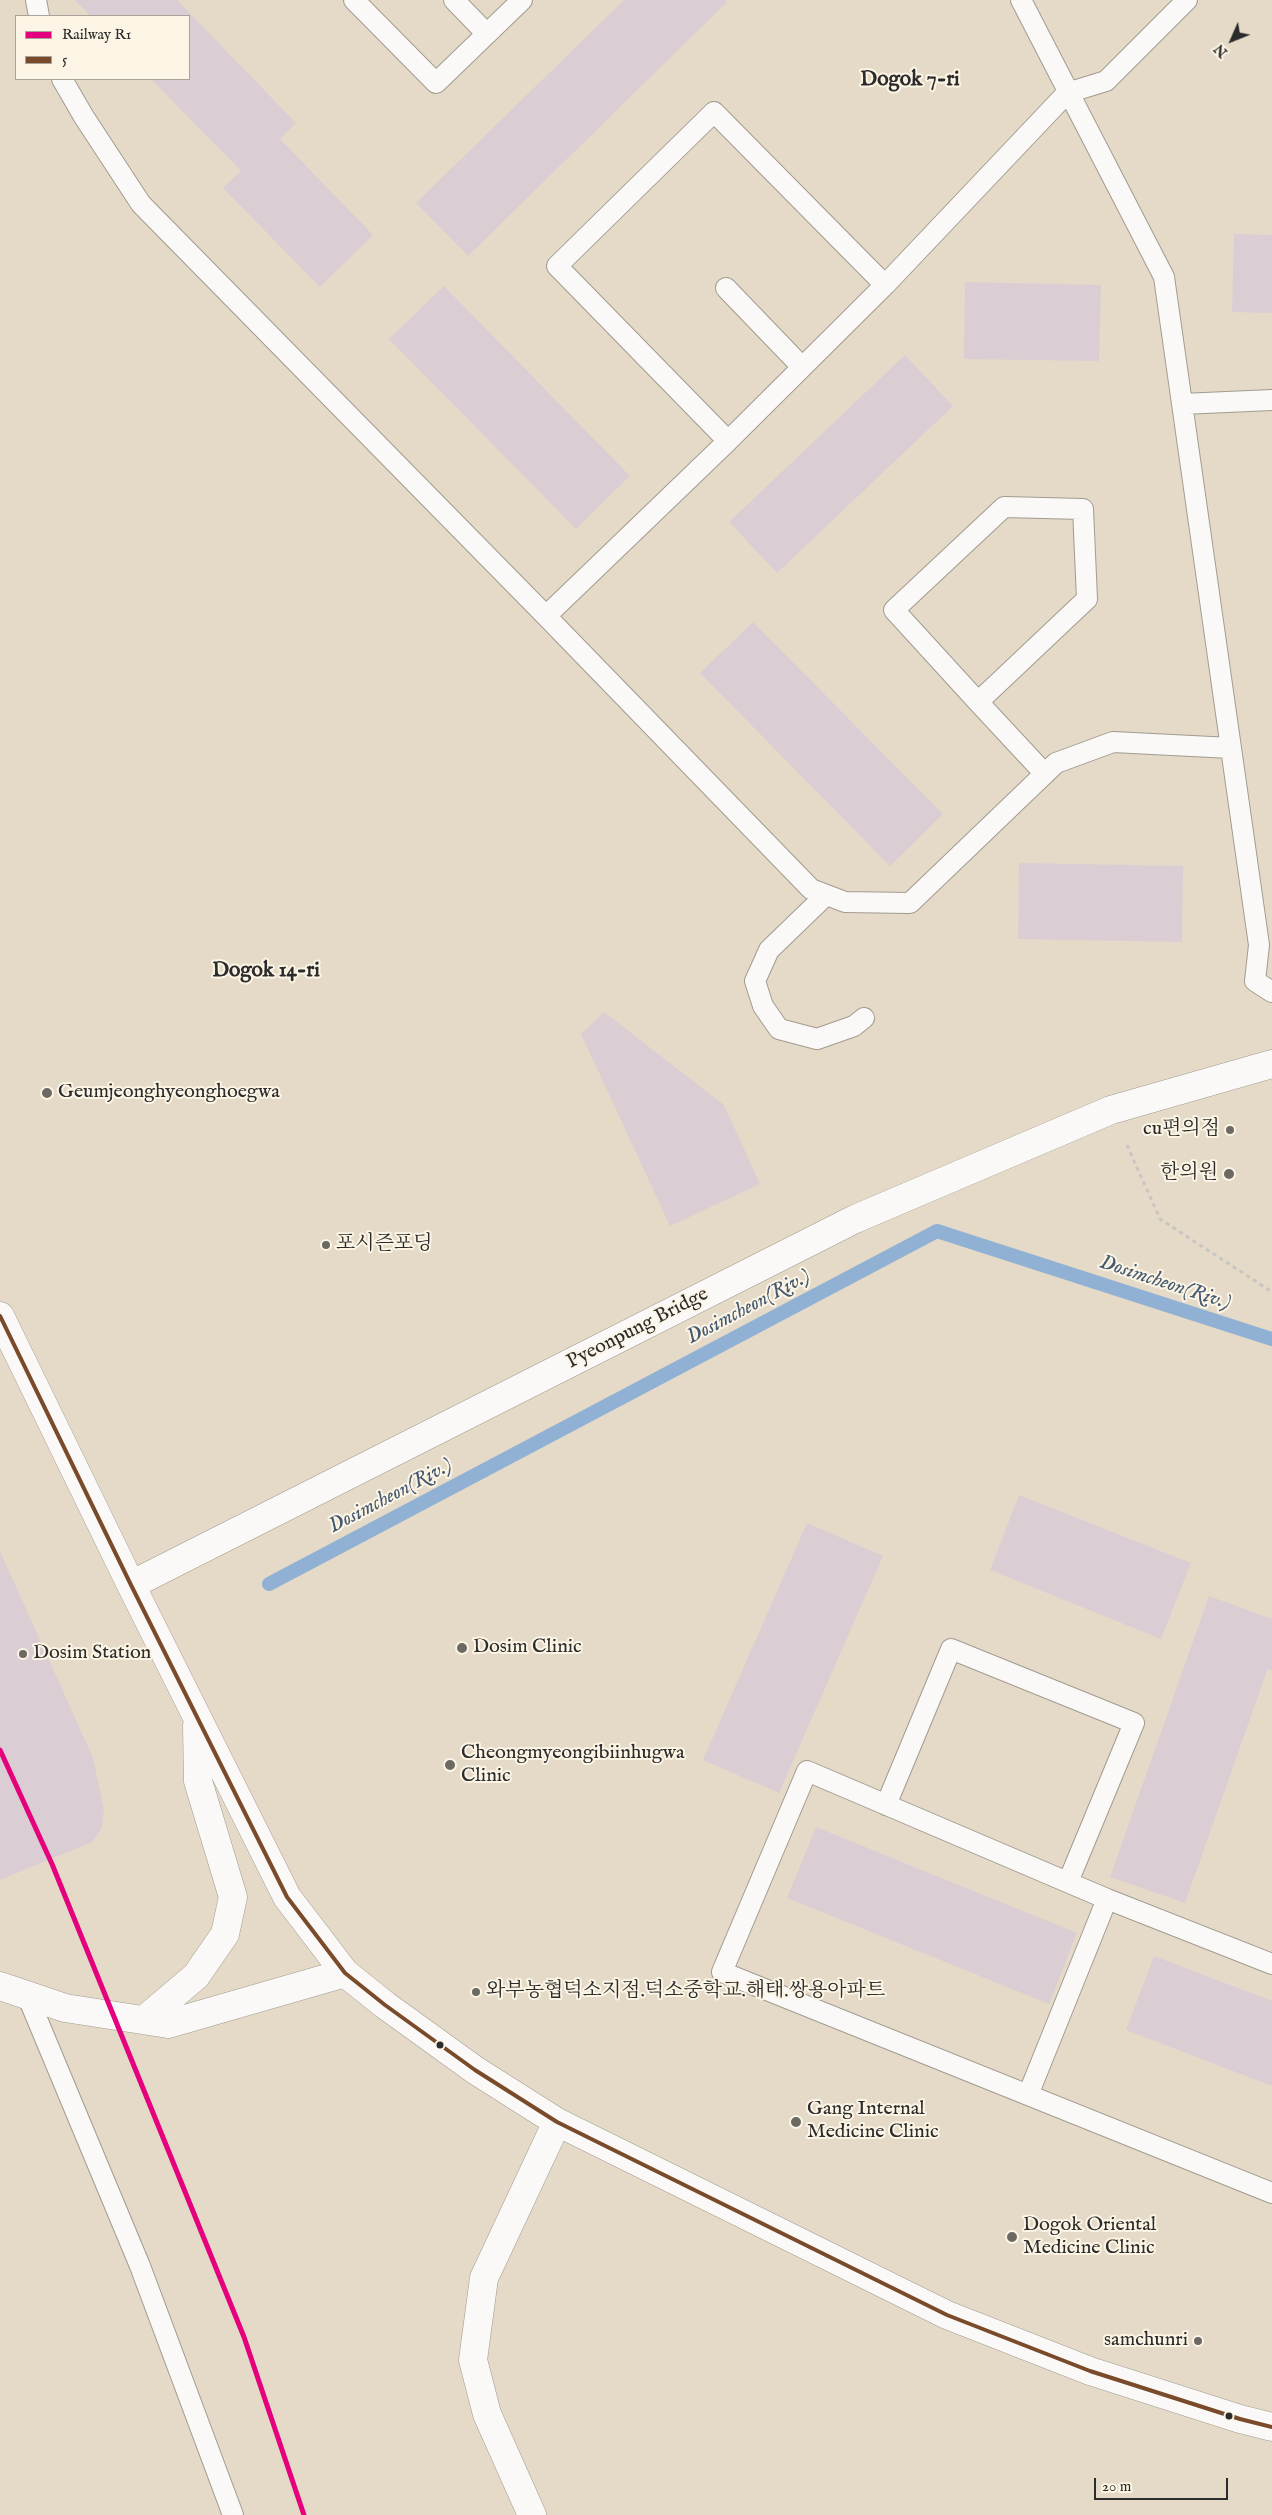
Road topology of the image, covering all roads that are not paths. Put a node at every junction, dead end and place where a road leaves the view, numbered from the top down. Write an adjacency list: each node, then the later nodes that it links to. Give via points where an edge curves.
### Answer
1 (36, 0): 7 (lane)
2 (354, 0): 8 (lane, via 436,83)
3 (454, 0): 8 (lane)
4 (522, 0): 8 (lane)
5 (1021, 0): 10 (lane)
6 (1187, 0): 10 (lane, via 1106,81)
7 (39, 15)
8 (487, 34)
9 (63, 80): 17 (lane, via 142,204)
10 (1067, 93): 11 (lane); 15 (lane, via 1164,277)
11 (885, 285): 13 (lane); 16 (lane, via 714,112 557,266)
12 (726, 288): 13 (lane)
13 (802, 367): 16 (lane)
14 (1272, 400): 15 (lane)
15 (1182, 404): 19 (lane)
16 (728, 441): 17 (lane)
17 (546, 616): 21 (lane, via 811,890)
18 (978, 702): 18 (lane, via 894,610 1004,507 1083,510 1087,599); 20 (lane)
19 (1231, 748): 20 (lane, via 1113,742 1056,763); 22 (lane, via 1259,945 1255,981)
20 (1045, 774): 21 (lane, via 910,903 845,902)
21 (826, 895): 23 (lane, via 769,950 755,981 763,1006 779,1029 817,1039 854,1026)
22 (1272, 992)
23 (864, 1018)
24 (1272, 1064): 26 (street, Pyeonpung Bridge, via 1111,1110 855,1219)
25 (0, 1316): 26 (street)
26 (131, 1585): 27 (street)
27 (197, 1719): 32 (street, via 287,1897); 35 (street, via 198,1781 233,1897 225,1934 196,1976)
28 (886, 1805): 29 (lane); 29 (lane, via 951,1649 1134,1723); 36 (lane, via 807,1770 722,1972)
29 (1068, 1882): 30 (lane)
30 (1107, 1899): 31 (lane); 36 (lane)
31 (1270, 1958)
32 (345, 1973): 35 (street, via 168,2024); 37 (street, via 384,2005 476,2070)
33 (0, 1986): 34 (street)
34 (27, 1995): 35 (street, via 65,2008); 40 (lane, via 140,2266)
35 (144, 2020)
36 (1028, 2095): 38 (lane)
37 (557, 2122): 39 (street, via 947,2315 1090,2371 1240,2419); 41 (street, via 484,2278 474,2360 487,2414)
38 (1272, 2193)
39 (1272, 2426)
40 (232, 2515)
41 (532, 2515)

